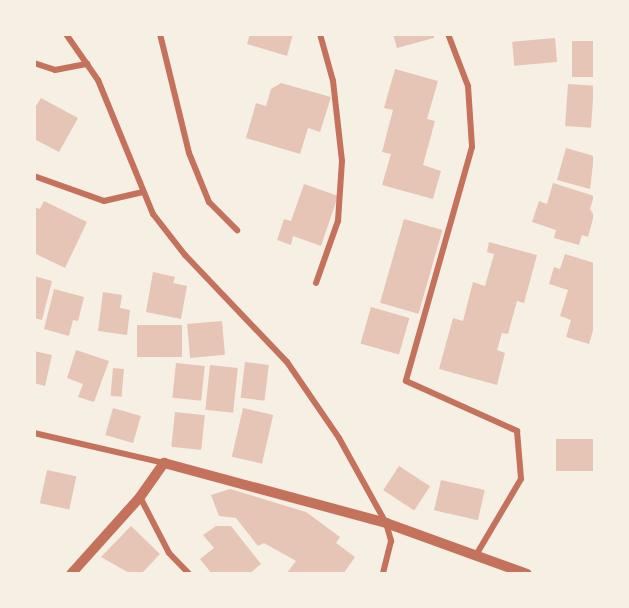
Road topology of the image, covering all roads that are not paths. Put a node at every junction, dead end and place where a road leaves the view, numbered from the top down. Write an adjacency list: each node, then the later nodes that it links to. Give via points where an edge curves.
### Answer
1 (66, 34): 6 (street)
2 (160, 34): 9 (street, via 189,153 209,202)
3 (321, 34): 10 (street, via 333,81 342,161 338,221)
4 (448, 34): 15 (street, via 468,86 472,147 406,381 517,431 521,480)
5 (34, 63): 6 (street, via 55,70)
6 (87, 64): 8 (street, via 121,128)
7 (34, 176): 8 (street, via 104,201)
8 (143, 192): 14 (street, via 153,214 184,255 287,362 339,438)
9 (237, 230)
10 (316, 283)
11 (34, 433): 12 (street)
12 (164, 463): 13 (street); 14 (street)
13 (140, 497): 16 (street); 17 (street, via 169,553)
14 (386, 523): 15 (street); 18 (street, via 391,541)
15 (476, 555): 19 (street)
16 (71, 573)
17 (189, 573)
18 (383, 573)
19 (527, 573)

